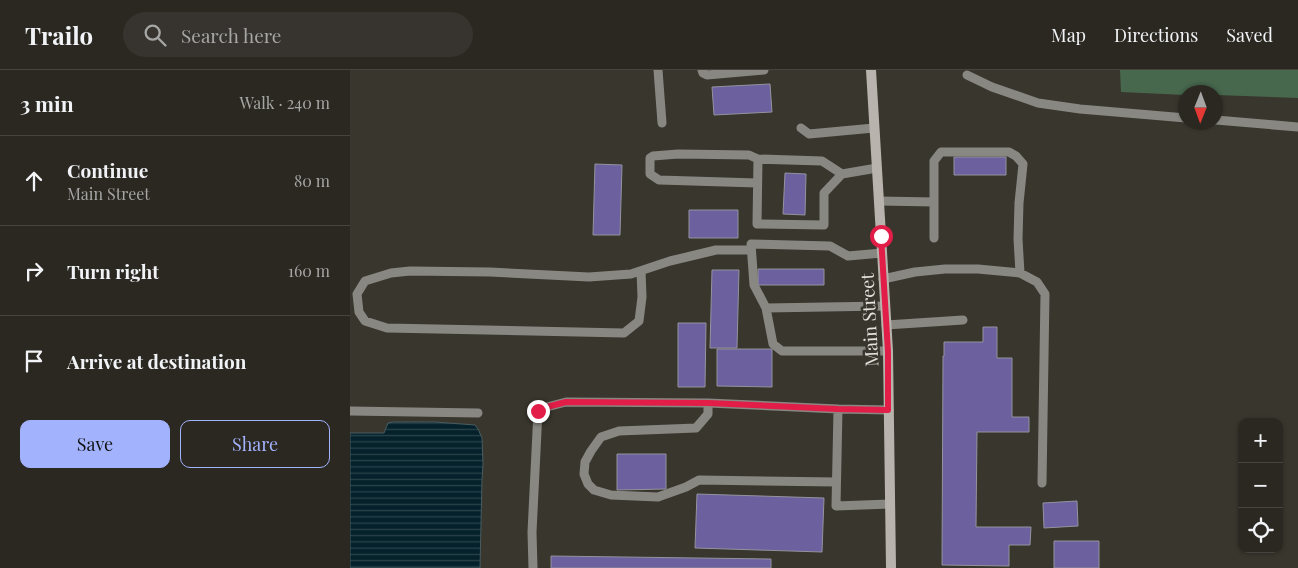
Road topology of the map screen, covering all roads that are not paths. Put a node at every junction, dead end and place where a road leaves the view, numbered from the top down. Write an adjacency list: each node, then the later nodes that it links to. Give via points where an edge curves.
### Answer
1 (658, 70): 8 (lane)
2 (702, 70): 3 (lane, via 708,75)
3 (764, 70)
4 (871, 70): 11 (main road, Main Street)
5 (967, 75): 6 (lane, via 1038,103)
6 (1178, 117)
7 (1223, 121): 9 (lane)
8 (662, 124)
9 (1298, 127)
10 (801, 128): 11 (lane, via 809,134)
11 (874, 128): 13 (main road, Main Street)
12 (758, 159): 14 (lane, via 822,160); 15 (lane); 15 (lane, via 749,155 678,154 650,158 650,174 659,180)
13 (877, 168): 14 (lane); 16 (main road, Main Street)
14 (842, 174): 15 (lane, via 824,193 824,225 757,224)
15 (757, 183)
16 (879, 201): 17 (lane); 20 (main road, Main Street)
17 (934, 202): 18 (lane); 22 (lane, via 934,161 941,152 1009,152 1016,156 1023,164 1018,239)
18 (934, 238)
19 (751, 250): 20 (lane, via 751,244 830,246 848,256); 21 (lane, via 716,250 670,260); 25 (lane, via 754,285)
20 (882, 253): 23 (main road, Main Street)
21 (641, 271): 21 (lane, via 589,277 490,272 390,273 365,281 357,294 359,312 365,320 387,328 624,333 639,321)
22 (1020, 274): 23 (lane, via 945,269); 35 (lane, via 1037,282 1045,294)
23 (883, 279): 24 (main road, Main Street)
24 (885, 306): 25 (lane); 27 (main road, Main Street)
25 (766, 308): 28 (lane, via 773,344 782,351)
26 (963, 320): 27 (lane)
27 (886, 325): 28 (main road, Main Street)
28 (888, 352): 31 (main road, Main Street)
29 (708, 403): 30 (lane); 34 (lane, via 708,414 696,428 619,431 601,437 584,462 588,484 594,490 611,495 658,496 699,480); 37 (lane, via 566,402 538,411)
30 (838, 409): 31 (lane); 34 (lane)
31 (888, 410): 36 (main road, Main Street)
32 (350, 411): 33 (lane)
33 (478, 412)
34 (836, 482): 36 (lane, via 836,506)
35 (1042, 483)
36 (890, 504): 38 (main road, Main Street)
37 (533, 568)
38 (891, 568)

